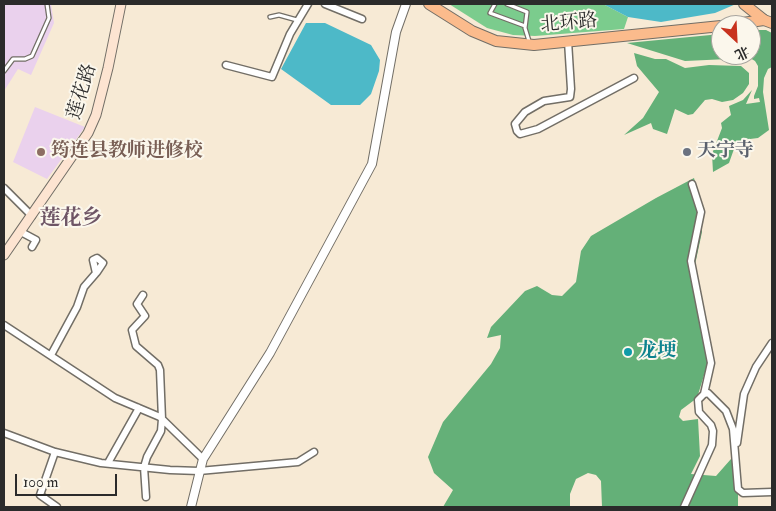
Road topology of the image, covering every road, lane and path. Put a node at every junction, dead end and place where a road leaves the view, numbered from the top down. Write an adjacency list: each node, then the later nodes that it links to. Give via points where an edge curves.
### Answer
1 (47, 4): 19 (lane, via 49,18 32,56 13,59)
2 (122, 4): 23 (main road, 莲花路, via 96,115 78,149)
3 (308, 4): 12 (street)
4 (325, 4): 11 (street)
5 (406, 4): 39 (street, via 396,32 372,164 270,353)
6 (429, 4): 17 (main road, 北环路, via 472,31 496,41)
7 (495, 4): 14 (lane, via 490,13)
8 (507, 4): 14 (lane, via 527,12)
9 (746, 5): 13 (main road)
10 (270, 17): 12 (lane, via 279,15)
11 (362, 19)
12 (298, 20): 18 (street, via 272,77)
13 (768, 22)
14 (525, 26): 17 (lane, via 528,40)
15 (711, 27): 16 (main road, 北环路)
16 (568, 41): 17 (main road, 北环路); 20 (street, via 570,97 544,101 525,112 515,124 520,134 538,130)
17 (534, 45)
18 (226, 65)
19 (4, 71)
20 (634, 78)
21 (692, 184): 32 (street, via 701,212 691,261 711,363)
22 (4, 188): 23 (street)
23 (32, 216): 24 (main road, 莲花路)
24 (21, 232): 25 (street, via 36,240); 26 (main road, 莲花路)
25 (32, 248)
26 (4, 255)
27 (96, 273): 31 (street, via 84,287)
28 (143, 296): 34 (street, via 138,304 145,316 132,330 136,346 160,370)
29 (4, 325): 31 (street)
30 (772, 342): 38 (street, via 744,394)
31 (51, 355): 33 (street, via 115,398)
32 (704, 394): 38 (street, via 708,393 726,411 733,429); 47 (street, via 698,400 699,412 711,425 712,445)
33 (139, 408): 34 (street); 40 (street)
34 (162, 419): 39 (street); 41 (street, via 161,431)
35 (4, 433): 36 (street)
36 (55, 452): 40 (street); 45 (street, via 40,495)
37 (314, 452): 42 (street, via 298,462)
38 (736, 456): 43 (street, via 738,489 743,493)
39 (203, 458): 42 (street)
40 (108, 463): 41 (street)
41 (144, 467): 42 (street); 44 (street)
42 (199, 471): 46 (street)
43 (772, 492)
44 (146, 497)
45 (57, 507)
46 (192, 507)
47 (684, 507)

